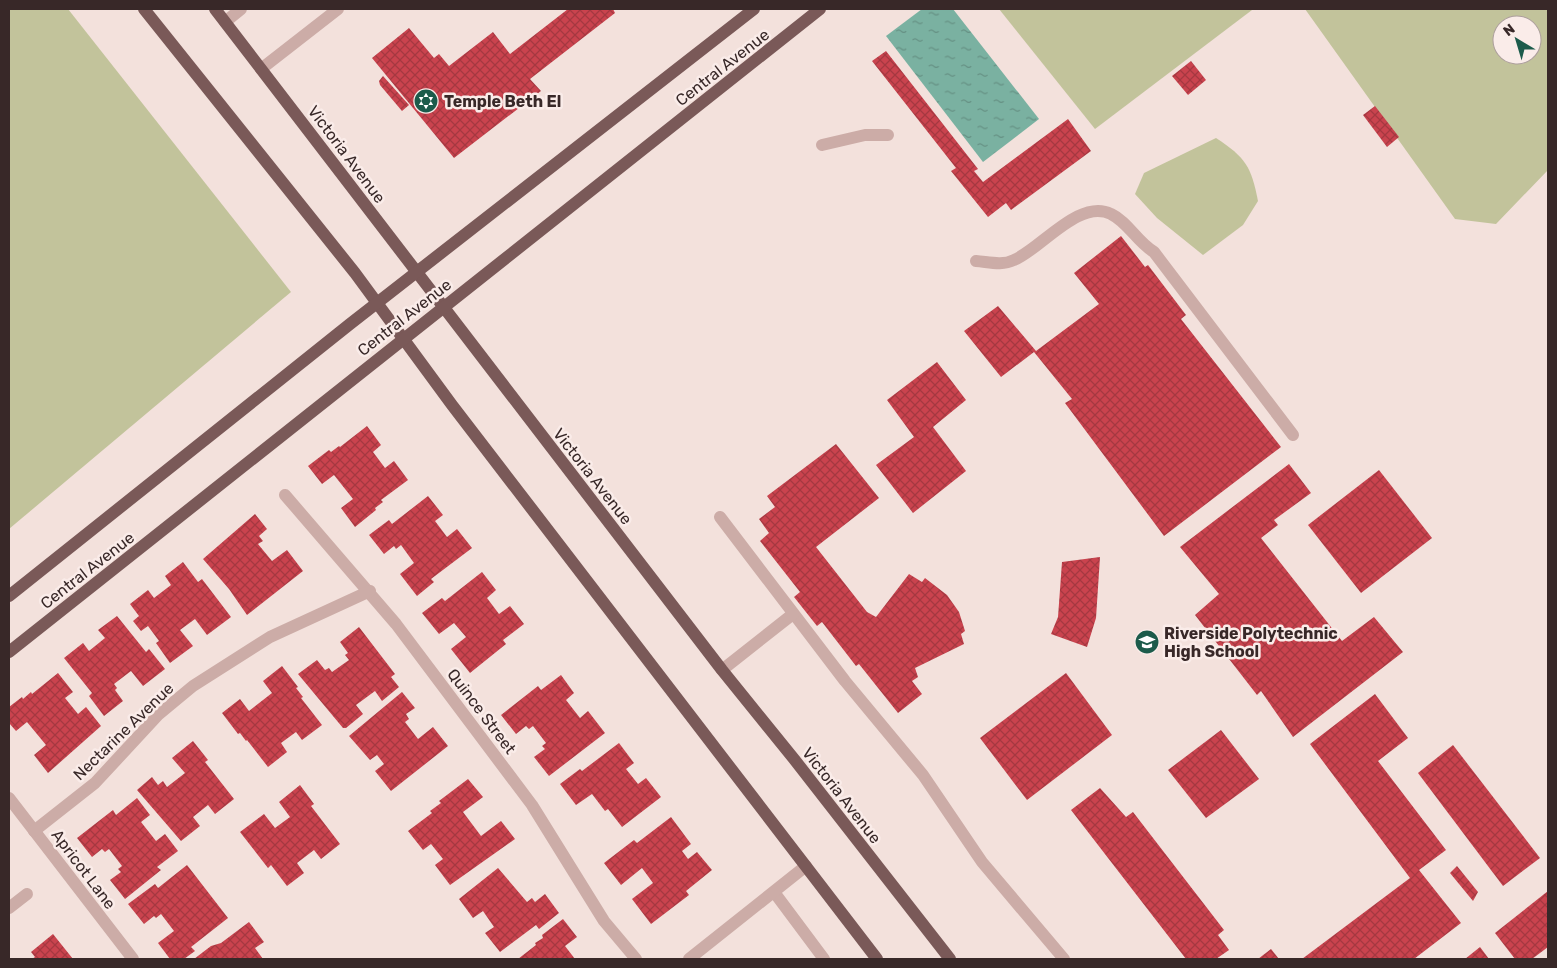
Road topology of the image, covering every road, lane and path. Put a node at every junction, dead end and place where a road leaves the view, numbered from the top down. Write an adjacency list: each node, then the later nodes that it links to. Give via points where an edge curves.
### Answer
1 (144, 9): 13 (main road)
2 (215, 9): 7 (main road, Victoria Avenue)
3 (241, 9): 7 (street)
4 (338, 9): 8 (street)
5 (754, 9): 12 (main road, Central Avenue)
6 (820, 9): 14 (main road, Central Avenue)
7 (225, 22): 8 (main road, Victoria Avenue)
8 (261, 69): 12 (main road, Victoria Avenue)
9 (888, 135): 10 (street, via 865,134)
10 (822, 145)
11 (976, 261): 16 (street, via 998,264 1014,260 1073,219 1100,210 1111,214 1121,220 1143,246 1154,252)
12 (416, 272): 13 (main road, Central Avenue); 14 (main road, Victoria Avenue)
13 (378, 302): 15 (main road); 20 (main road, Central Avenue)
14 (442, 308): 15 (main road, Central Avenue); 23 (main road, Victoria Avenue)
15 (404, 338): 22 (main road, Central Avenue); 26 (main road)
16 (1293, 434)
17 (285, 495): 19 (street, Quince Street)
18 (720, 517): 21 (street)
19 (370, 591): 25 (street, Nectarine Avenue, via 270,637 193,686 158,715 95,783); 31 (street, Quince Street, via 532,804 604,921)
20 (9, 596)
21 (793, 614): 23 (street); 36 (street, via 922,775 982,862)
22 (9, 652)
23 (722, 670): 35 (main road, Victoria Avenue)
24 (9, 798): 25 (street, Apricot Lane)
25 (34, 831): 30 (street, Apricot Lane)
26 (806, 866): 27 (street); 34 (main road)
27 (774, 892): 32 (street); 33 (street)
28 (27, 894): 29 (street)
29 (9, 908)
30 (133, 959)
31 (636, 959)
32 (689, 959)
33 (824, 959)
34 (877, 959)
35 (950, 959)
36 (1064, 959)

